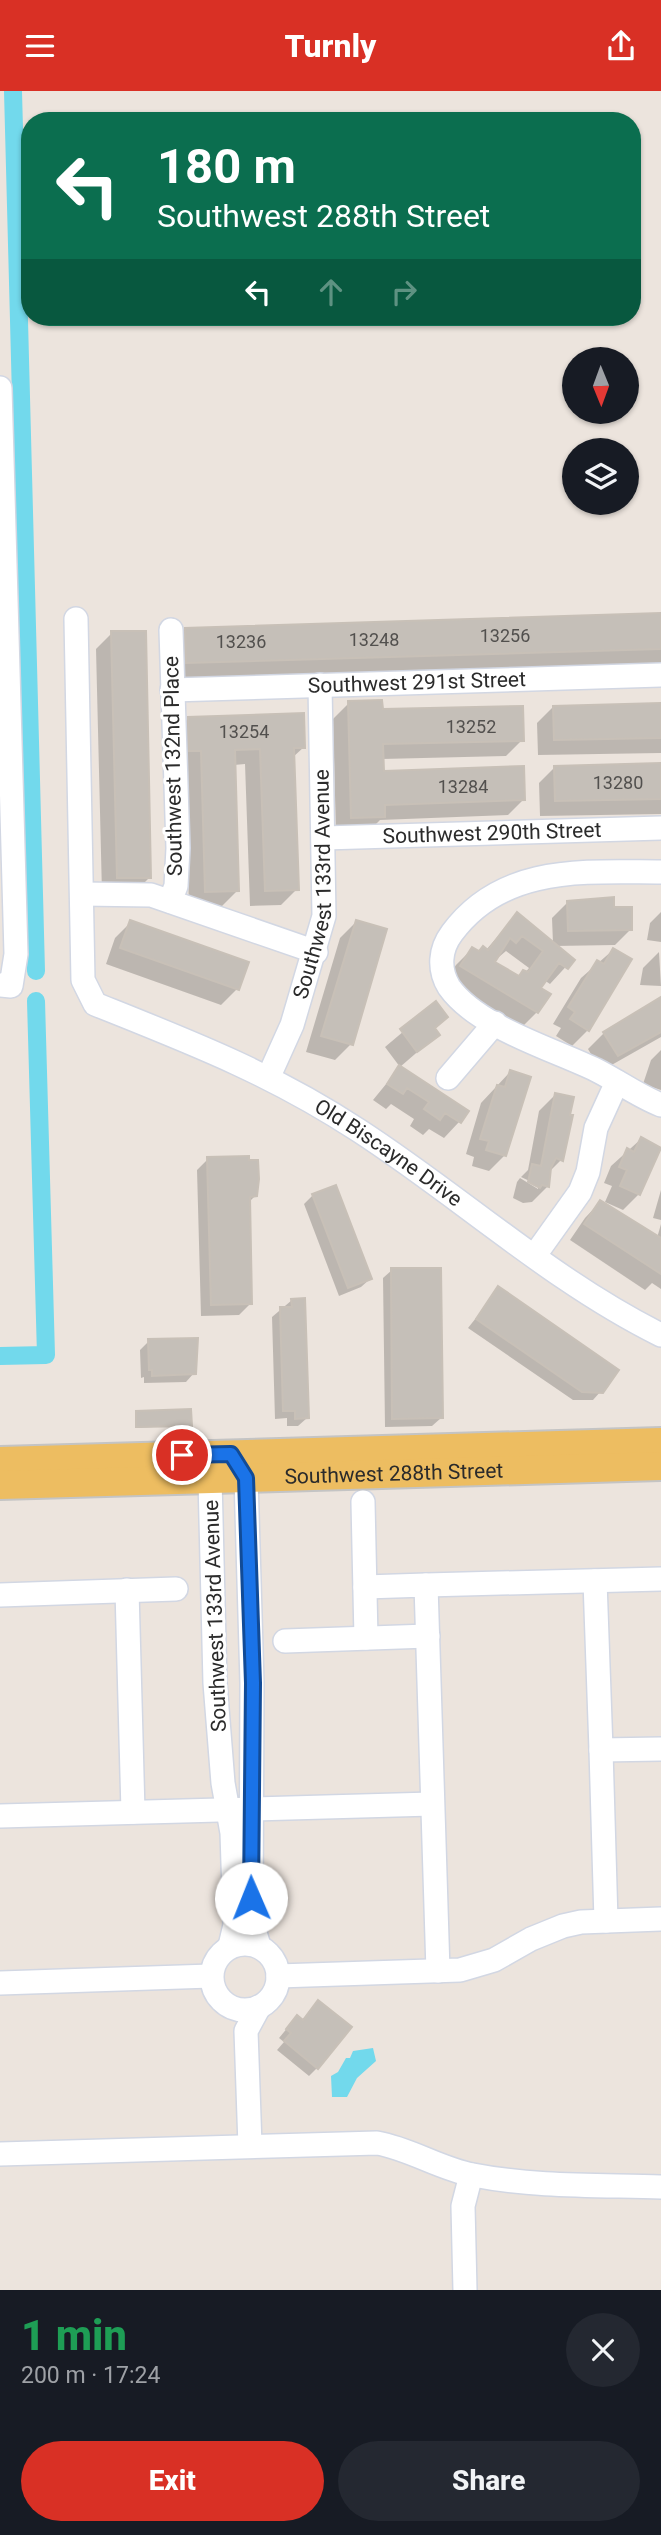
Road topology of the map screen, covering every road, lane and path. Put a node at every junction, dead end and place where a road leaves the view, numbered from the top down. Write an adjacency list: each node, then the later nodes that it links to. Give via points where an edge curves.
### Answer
1 (0, 387): 13 (street, via 16,941)
2 (76, 619): 10 (street)
3 (171, 630): 6 (street, Southwest 132nd Place)
4 (661, 675): 5 (street, Southwest 291st Street)
5 (320, 685): 6 (street, Southwest 291st Street); 8 (street, Southwest 133rd Avenue)
6 (172, 690): 11 (street, Southwest 132nd Place, via 178,871)
7 (661, 828): 8 (street, Southwest 290th Street)
8 (324, 838): 12 (street, Southwest 133rd Avenue, via 325,901)
9 (661, 871): 14 (street, via 560,873 512,885 479,903 445,944 442,972 455,994)
10 (82, 894): 11 (street, via 133,893); 15 (street, Old Biscayne Drive, via 83,980 95,1004)
11 (170, 901): 12 (street)
12 (316, 952): 15 (street, Southwest 133rd Avenue)
13 (6, 986)
14 (495, 1023): 16 (street); 17 (street)
15 (269, 1076): 19 (street, Old Biscayne Drive, via 401,1158)
16 (448, 1078)
17 (617, 1082): 18 (street); 19 (street, via 596,1128 580,1192)
18 (661, 1105)
19 (535, 1255): 20 (street, Old Biscayne Drive, via 604,1304)
20 (661, 1335)
21 (661, 1442): 23 (main road, Southwest 288th Street)
22 (231, 1454): 23 (main road, Southwest 288th Street); 24 (main road, Southwest 288th Street); 26 (street, Southwest 133rd Avenue); 27 (street, Southwest 133rd Avenue)
23 (546, 1458): 25 (main road, Southwest 288th Street); 26 (main road, Southwest 288th Street)
24 (0, 1461)
25 (661, 1466)
26 (246, 1478): 27 (main road, Southwest 288th Street); 41 (street, Southwest 133rd Avenue)
27 (210, 1479): 28 (main road, Southwest 288th Street); 40 (street, Southwest 133rd Avenue)
28 (0, 1485)
29 (363, 1502): 33 (street)
30 (661, 1579): 31 (street)
31 (595, 1581): 32 (street); 43 (street)
32 (426, 1585): 33 (street); 37 (street)
33 (365, 1587): 38 (street)
34 (176, 1589): 35 (street)
35 (127, 1590): 36 (street); 47 (street)
36 (0, 1595)
37 (428, 1636): 38 (street); 44 (street)
38 (366, 1638): 39 (street)
39 (285, 1641)
40 (215, 1683): 41 (street); 45 (street, Southwest 133rd Avenue)
41 (253, 1683): 46 (street, Southwest 133rd Avenue)
42 (661, 1749): 43 (street)
43 (601, 1750): 50 (street)
44 (432, 1804): 46 (street); 53 (street)
45 (228, 1809): 46 (street); 47 (street); 52 (street, Southwest 133rd Avenue, via 235,1920)
46 (251, 1809): 51 (street, Southwest 133rd Avenue, via 251,1919)
47 (134, 1812): 48 (street)
48 (0, 1816)
49 (661, 1919): 50 (street)
50 (606, 1921): 53 (street, via 563,1926 477,1966)
51 (259, 1946): 52 (street); 55 (street, via 273,1959)
52 (230, 1947): 54 (street, via 216,1959)
53 (438, 1971): 55 (street)
54 (211, 1976): 56 (street); 58 (street, via 217,1995)
55 (278, 1976): 57 (street, via 275,1991)
56 (0, 1983)
57 (259, 2007): 58 (street); 59 (street)
58 (233, 2008): 59 (street)
59 (246, 2031): 60 (street)
60 (250, 2145): 61 (street); 62 (street, via 377,2143)
61 (0, 2154)
62 (471, 2175): 63 (street); 64 (street, via 463,2206)
63 (661, 2187)
64 (465, 2290)

